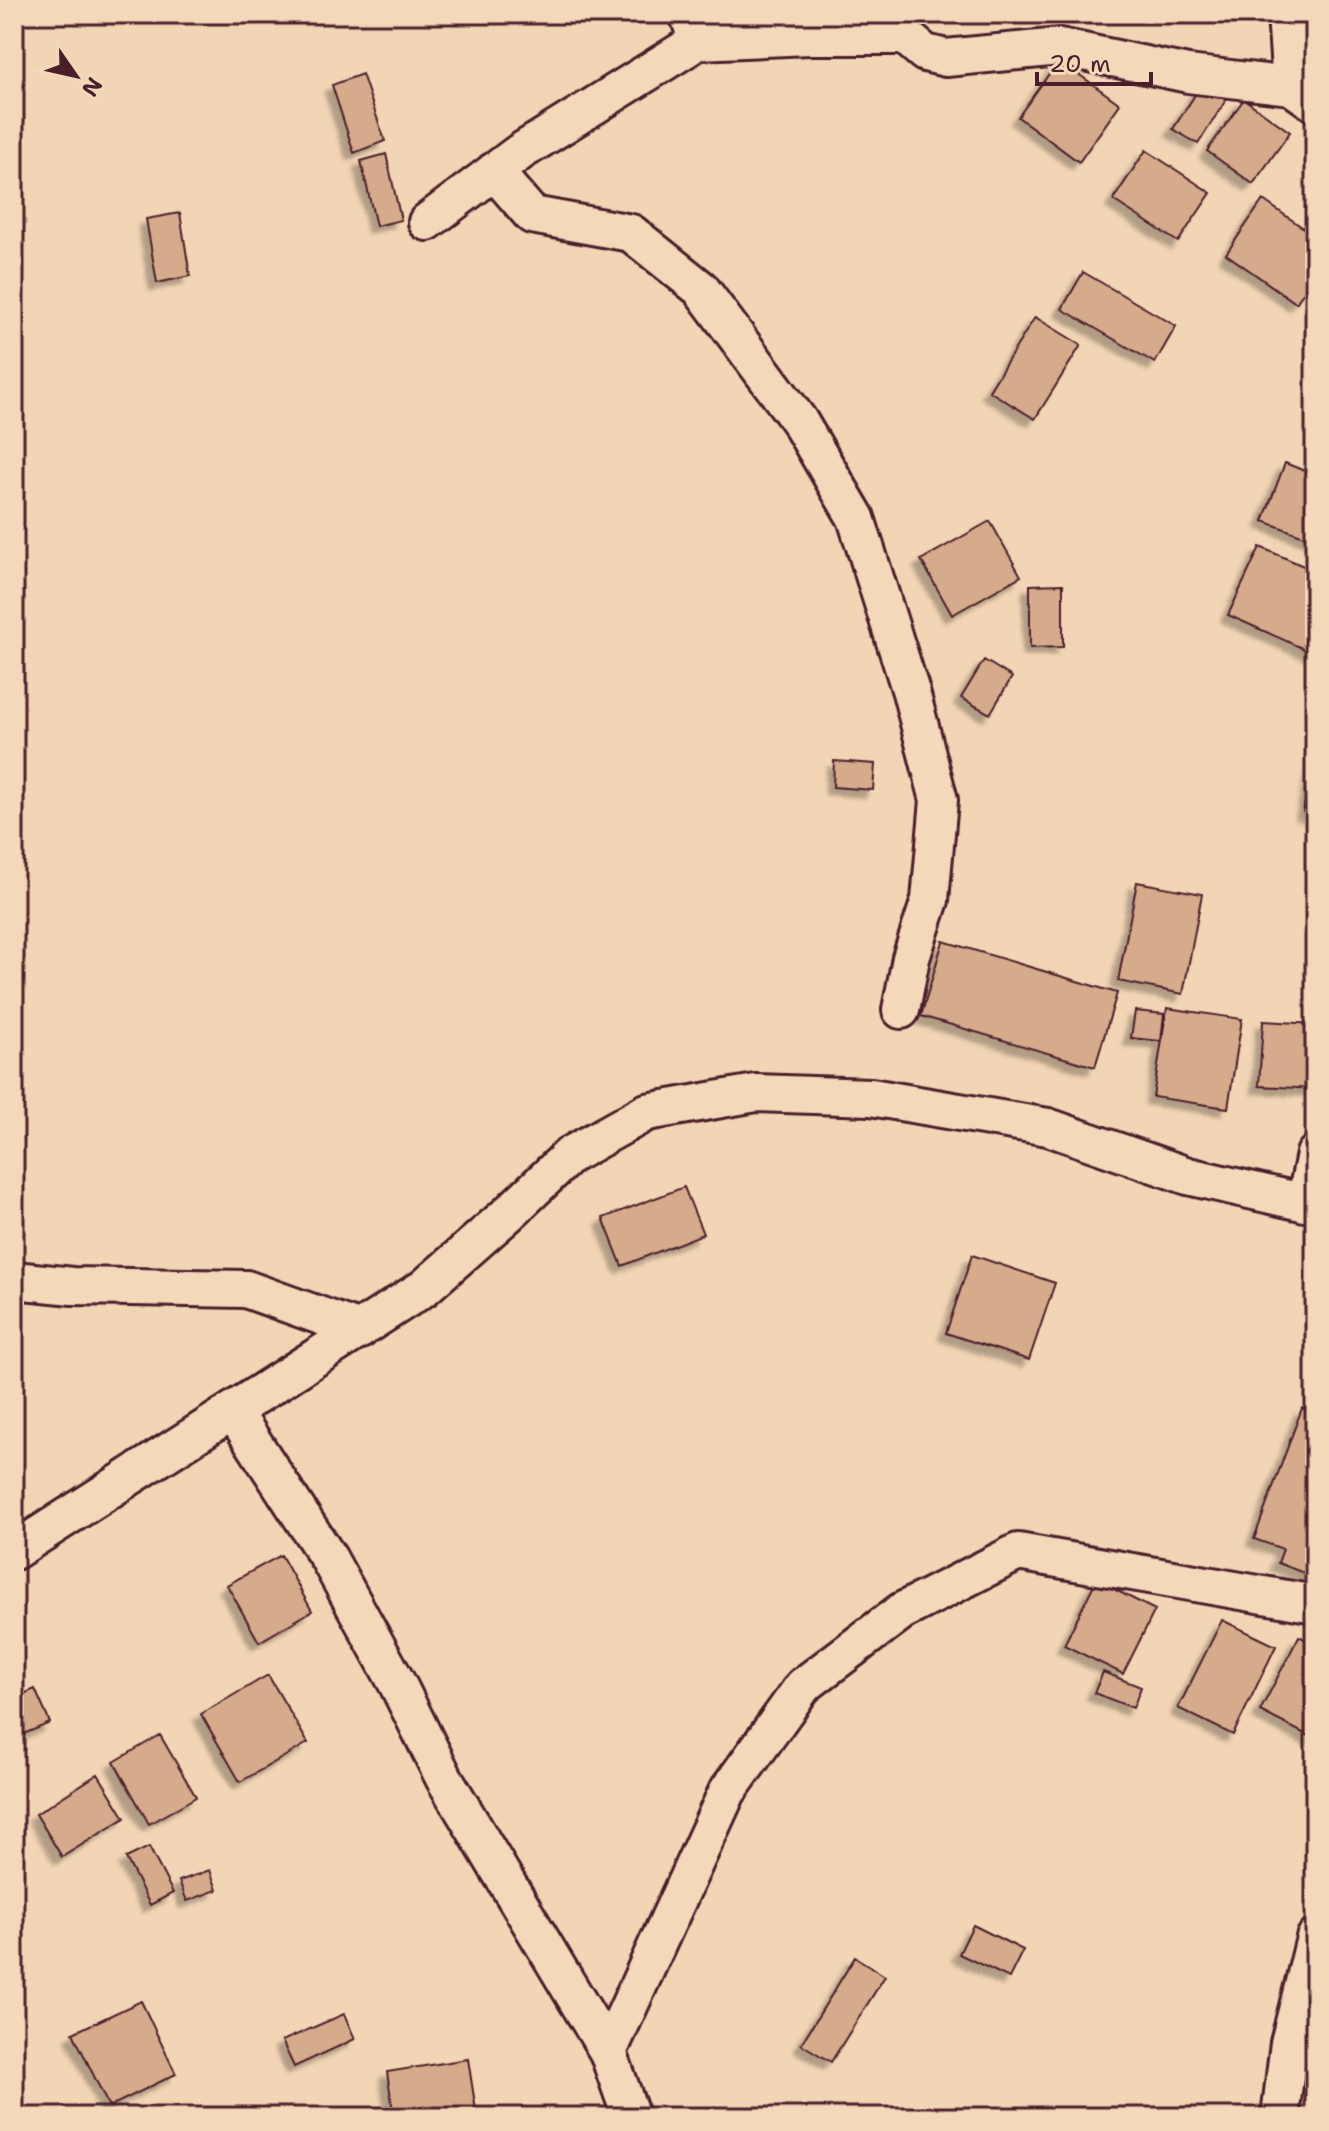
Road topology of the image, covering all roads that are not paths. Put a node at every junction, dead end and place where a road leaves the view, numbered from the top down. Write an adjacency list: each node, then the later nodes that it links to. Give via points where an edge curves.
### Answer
1 (1286, 14): 4 (street)
2 (902, 25): 3 (street, via 810,36); 4 (street, via 925,53 946,58 1060,47)
3 (693, 28): 5 (street)
4 (1303, 94)
5 (494, 171): 6 (street); 7 (street, via 532,215 631,233 701,289 799,421 856,518 939,800 930,900)
6 (427, 222)
7 (901, 1010)
8 (1315, 1154): 9 (street)
9 (1310, 1204): 11 (street, via 1188,1176 1048,1127 871,1097 756,1093 647,1112 570,1155 424,1288)
10 (14, 1280): 11 (street, via 246,1289)
11 (360, 1330): 12 (street)
12 (233, 1411): 13 (street); 16 (street, via 329,1559 444,1778)
13 (14, 1551)
14 (1315, 1604): 16 (street, via 1018,1552 902,1611 803,1686 727,1792)
15 (1315, 1938): 18 (street, via 1289,2043)
16 (608, 2052): 17 (street)
17 (631, 2117)
18 (1280, 2117)

